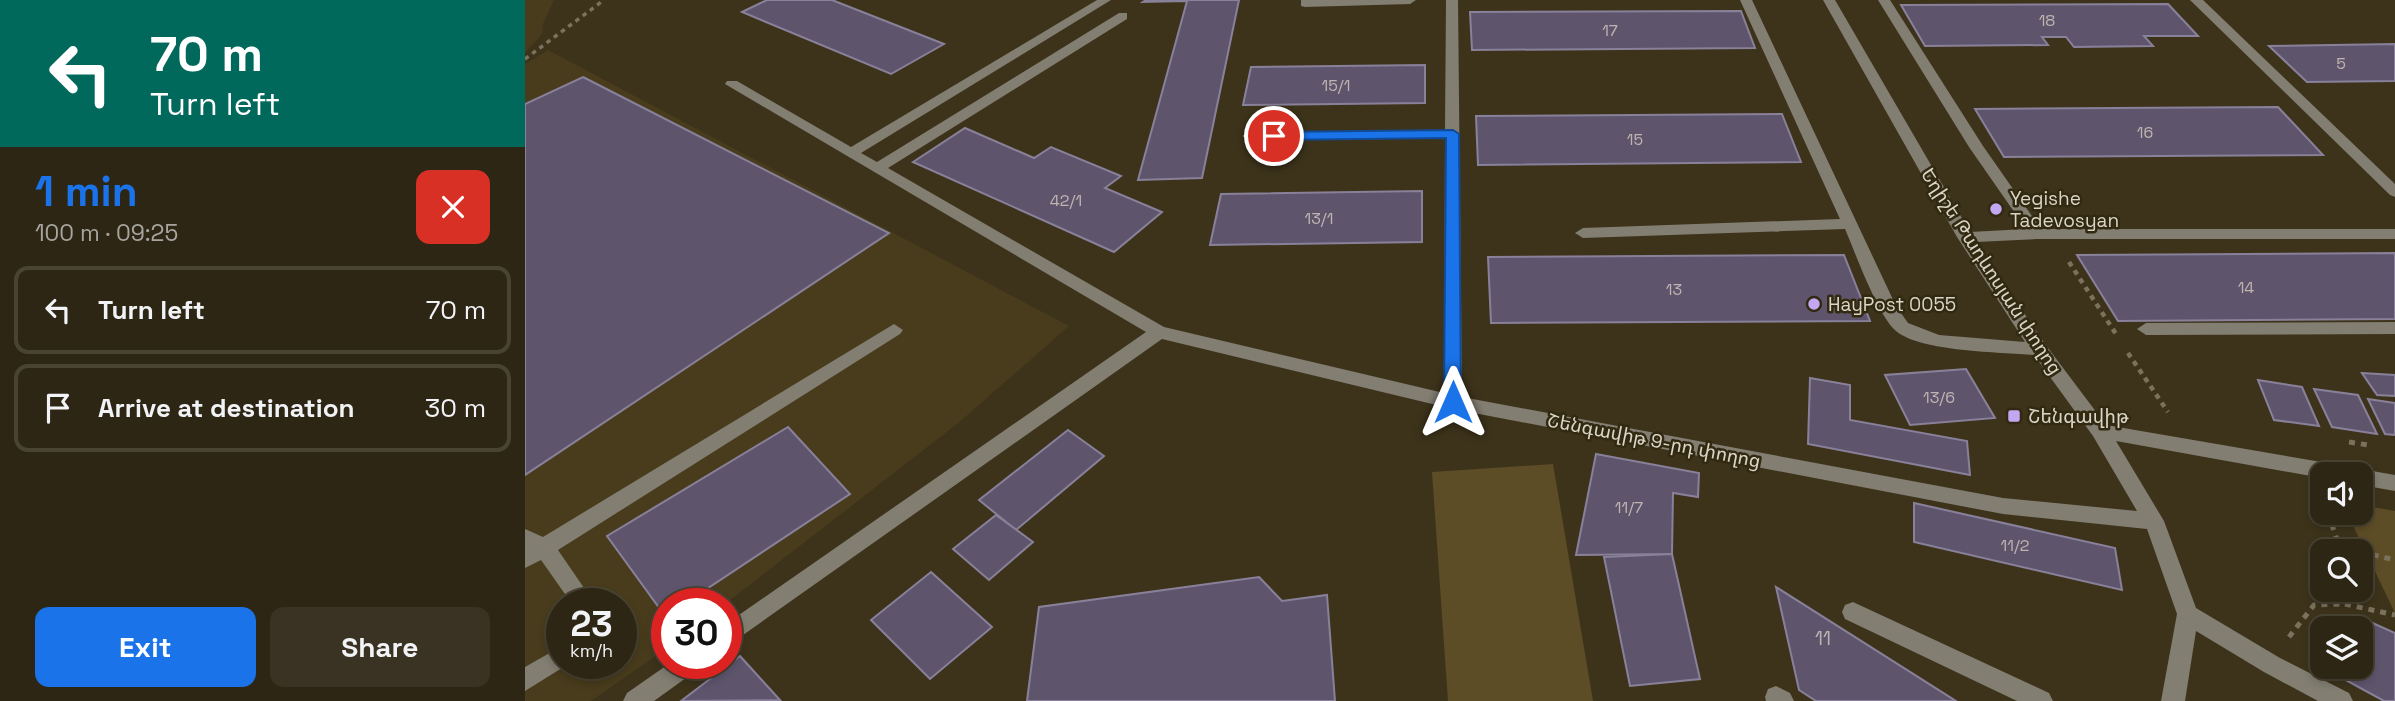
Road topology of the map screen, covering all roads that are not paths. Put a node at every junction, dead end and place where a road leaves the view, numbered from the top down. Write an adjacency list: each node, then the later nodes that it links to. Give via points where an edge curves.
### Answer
1 (1105, 0): 13 (street)
2 (1410, 0): 8 (street)
3 (1452, 0): 11 (street)
4 (1746, 0): 16 (street)
5 (1829, 0): 20 (street, Եղիշե Թադևոսյան փողոց)
6 (1884, 0): 18 (street, via 1976,147)
7 (2196, 0): 15 (street)
8 (1305, 3)
9 (1123, 16): 14 (street)
10 (732, 84): 13 (street, Շենգավիթ 9-րդ փողոց)
11 (1453, 134): 12 (street); 26 (street)
12 (1249, 136)
13 (852, 153): 14 (street, Շենգավիթ 9-րդ փողոց)
14 (878, 168): 24 (street, Շենգավիթ 9-րդ փողոց)
15 (2395, 192)
16 (1850, 224): 17 (street); 25 (street, via 1902,327 1937,341)
17 (1583, 233)
18 (2044, 234): 19 (street); 20 (street)
19 (2395, 234)
20 (1965, 237): 25 (street, Եղիշե Թադևոսյան փողոց)
21 (2395, 328): 22 (street)
22 (2146, 329)
23 (894, 330): 32 (street)
24 (1159, 332): 26 (street, Շենգավիթ 9-րդ փողոց); 37 (street)
25 (2039, 349): 27 (street, Եղիշե Թադևոսյան փողոց)
26 (1453, 402): 31 (street, Շենգավիթ 9-րդ փողոց, via 2003,506)
27 (2100, 431): 28 (street); 31 (street, Եղիշե Թադևոսյան փողոց)
28 (2310, 468)
29 (2373, 479): 30 (street)
30 (2395, 483)
31 (2154, 521): 36 (street, Եղիշե Թադևոսյան փողոց)
32 (535, 542): 33 (street); 34 (street)
33 (525, 559)
34 (571, 588)
35 (1853, 612): 43 (street)
36 (2188, 614): 41 (street, Եղիշե Թադևոսյան փողոց); 44 (street)
37 (742, 626)
38 (546, 666): 40 (street)
39 (666, 679): 42 (street)
40 (525, 680)
41 (2175, 700)
42 (635, 701)
43 (2041, 701)
44 (2341, 701)

